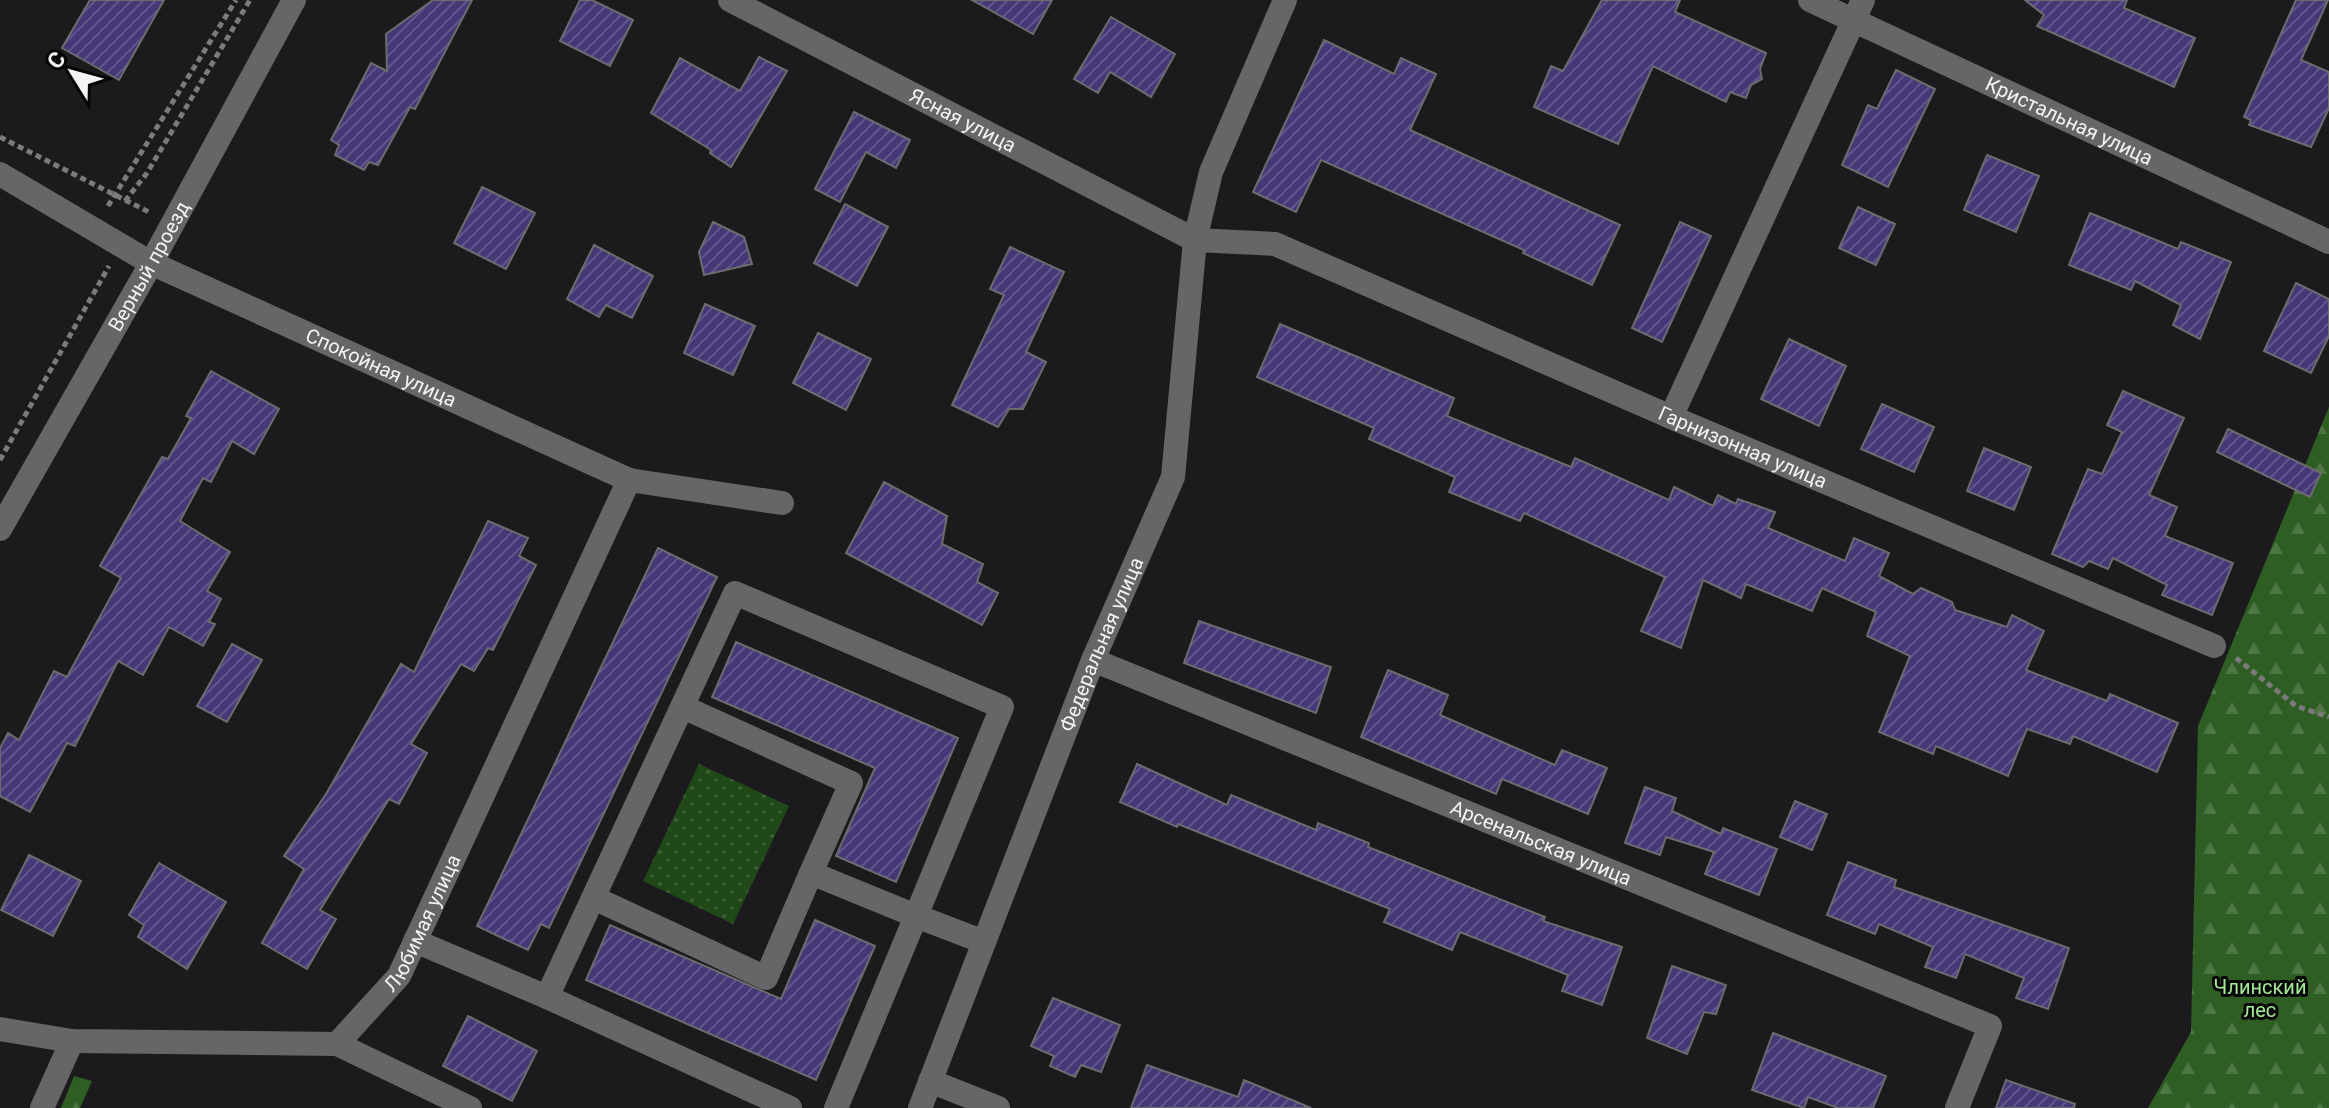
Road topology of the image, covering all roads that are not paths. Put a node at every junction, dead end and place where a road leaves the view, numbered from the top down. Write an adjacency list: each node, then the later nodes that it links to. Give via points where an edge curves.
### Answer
1 (294, 0): 9 (street, Верный проезд)
2 (730, 0): 7 (street, Ясная улица)
3 (1285, 0): 7 (street, via 1211,172)
4 (1810, 0): 5 (street, Кристальная улица)
5 (1858, 11): 8 (street, Кристальная улица); 10 (street)
6 (0, 174): 9 (street, Спокойная улица)
7 (1195, 240): 10 (street, Гарнизонная улица, via 1275,244); 15 (street, Федеральная улица, via 1173,477)
8 (2329, 242)
9 (151, 263): 11 (street, Спокойная улица); 13 (street, Верный проезд)
10 (1671, 417): 14 (street, Гарнизонная улица)
11 (629, 480): 12 (street, Спокойная улица); 20 (street, Любимая улица)
12 (782, 503)
13 (0, 529)
14 (2214, 646)
15 (1093, 660): 21 (street, Федеральная улица); 33 (street, Арсенальская улица, via 1990,1026)
16 (683, 707): 17 (street, via 851,783); 18 (street); 19 (street, via 735,593 1002,707)
17 (811, 873): 18 (street, via 766,978); 19 (street)
18 (594, 898): 22 (street)
19 (916, 916): 21 (street); 30 (street)
20 (415, 941): 22 (street); 25 (street, Любимая улица, via 399,976)
21 (984, 942): 26 (street, Федеральная улица)
22 (547, 997): 29 (street)
23 (0, 1029): 24 (street)
24 (72, 1041): 25 (street); 27 (street)
25 (337, 1044): 28 (street)
26 (930, 1081): 31 (street, Федеральная улица); 32 (street)
27 (42, 1108)
28 (470, 1108)
29 (790, 1108)
30 (836, 1108)
31 (920, 1108)
32 (998, 1108)
33 (1957, 1108)

